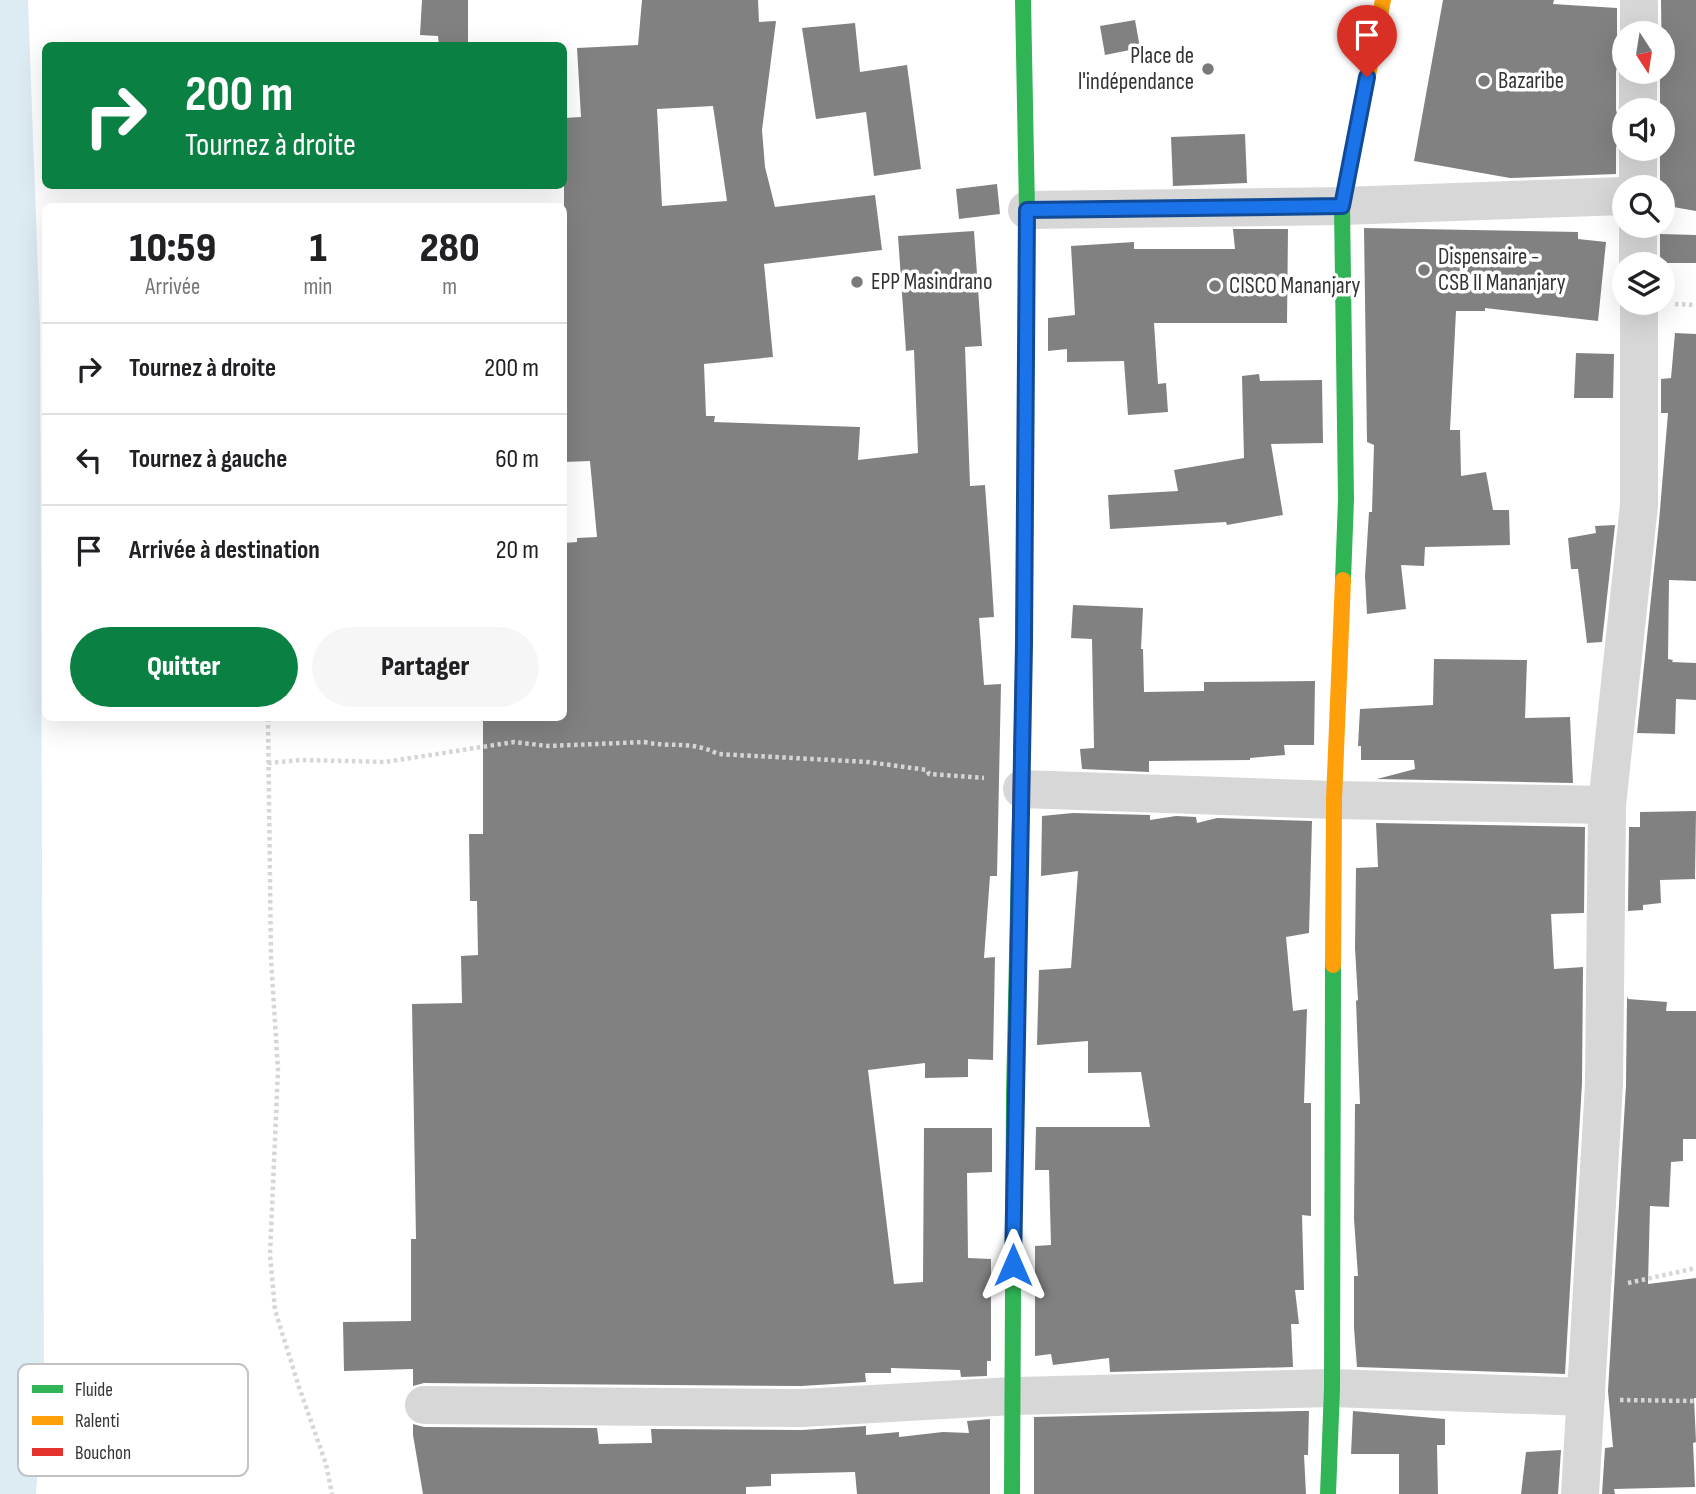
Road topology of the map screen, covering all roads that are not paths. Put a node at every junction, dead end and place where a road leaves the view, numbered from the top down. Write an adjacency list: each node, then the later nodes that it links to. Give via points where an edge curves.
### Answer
1 (1023, 0): 7 (street)
2 (1383, 0): 6 (street)
3 (1639, 0): 4 (street)
4 (1639, 21)
5 (1612, 196): 6 (street)
6 (1342, 206): 7 (street); 10 (street, via 1346,499)
7 (1027, 210): 9 (street)
8 (1639, 315): 11 (street, via 1639,505)
9 (1022, 789): 10 (street); 13 (street)
10 (1334, 800): 11 (street); 12 (street)
11 (1607, 805): 14 (street, via 1604,1084)
12 (1332, 1388): 13 (street); 14 (street); 17 (street)
13 (1013, 1396): 15 (street, via 802,1408); 16 (street)
14 (1586, 1397): 18 (street)
15 (424, 1405)
16 (1012, 1494)
17 (1328, 1494)
18 (1580, 1494)

